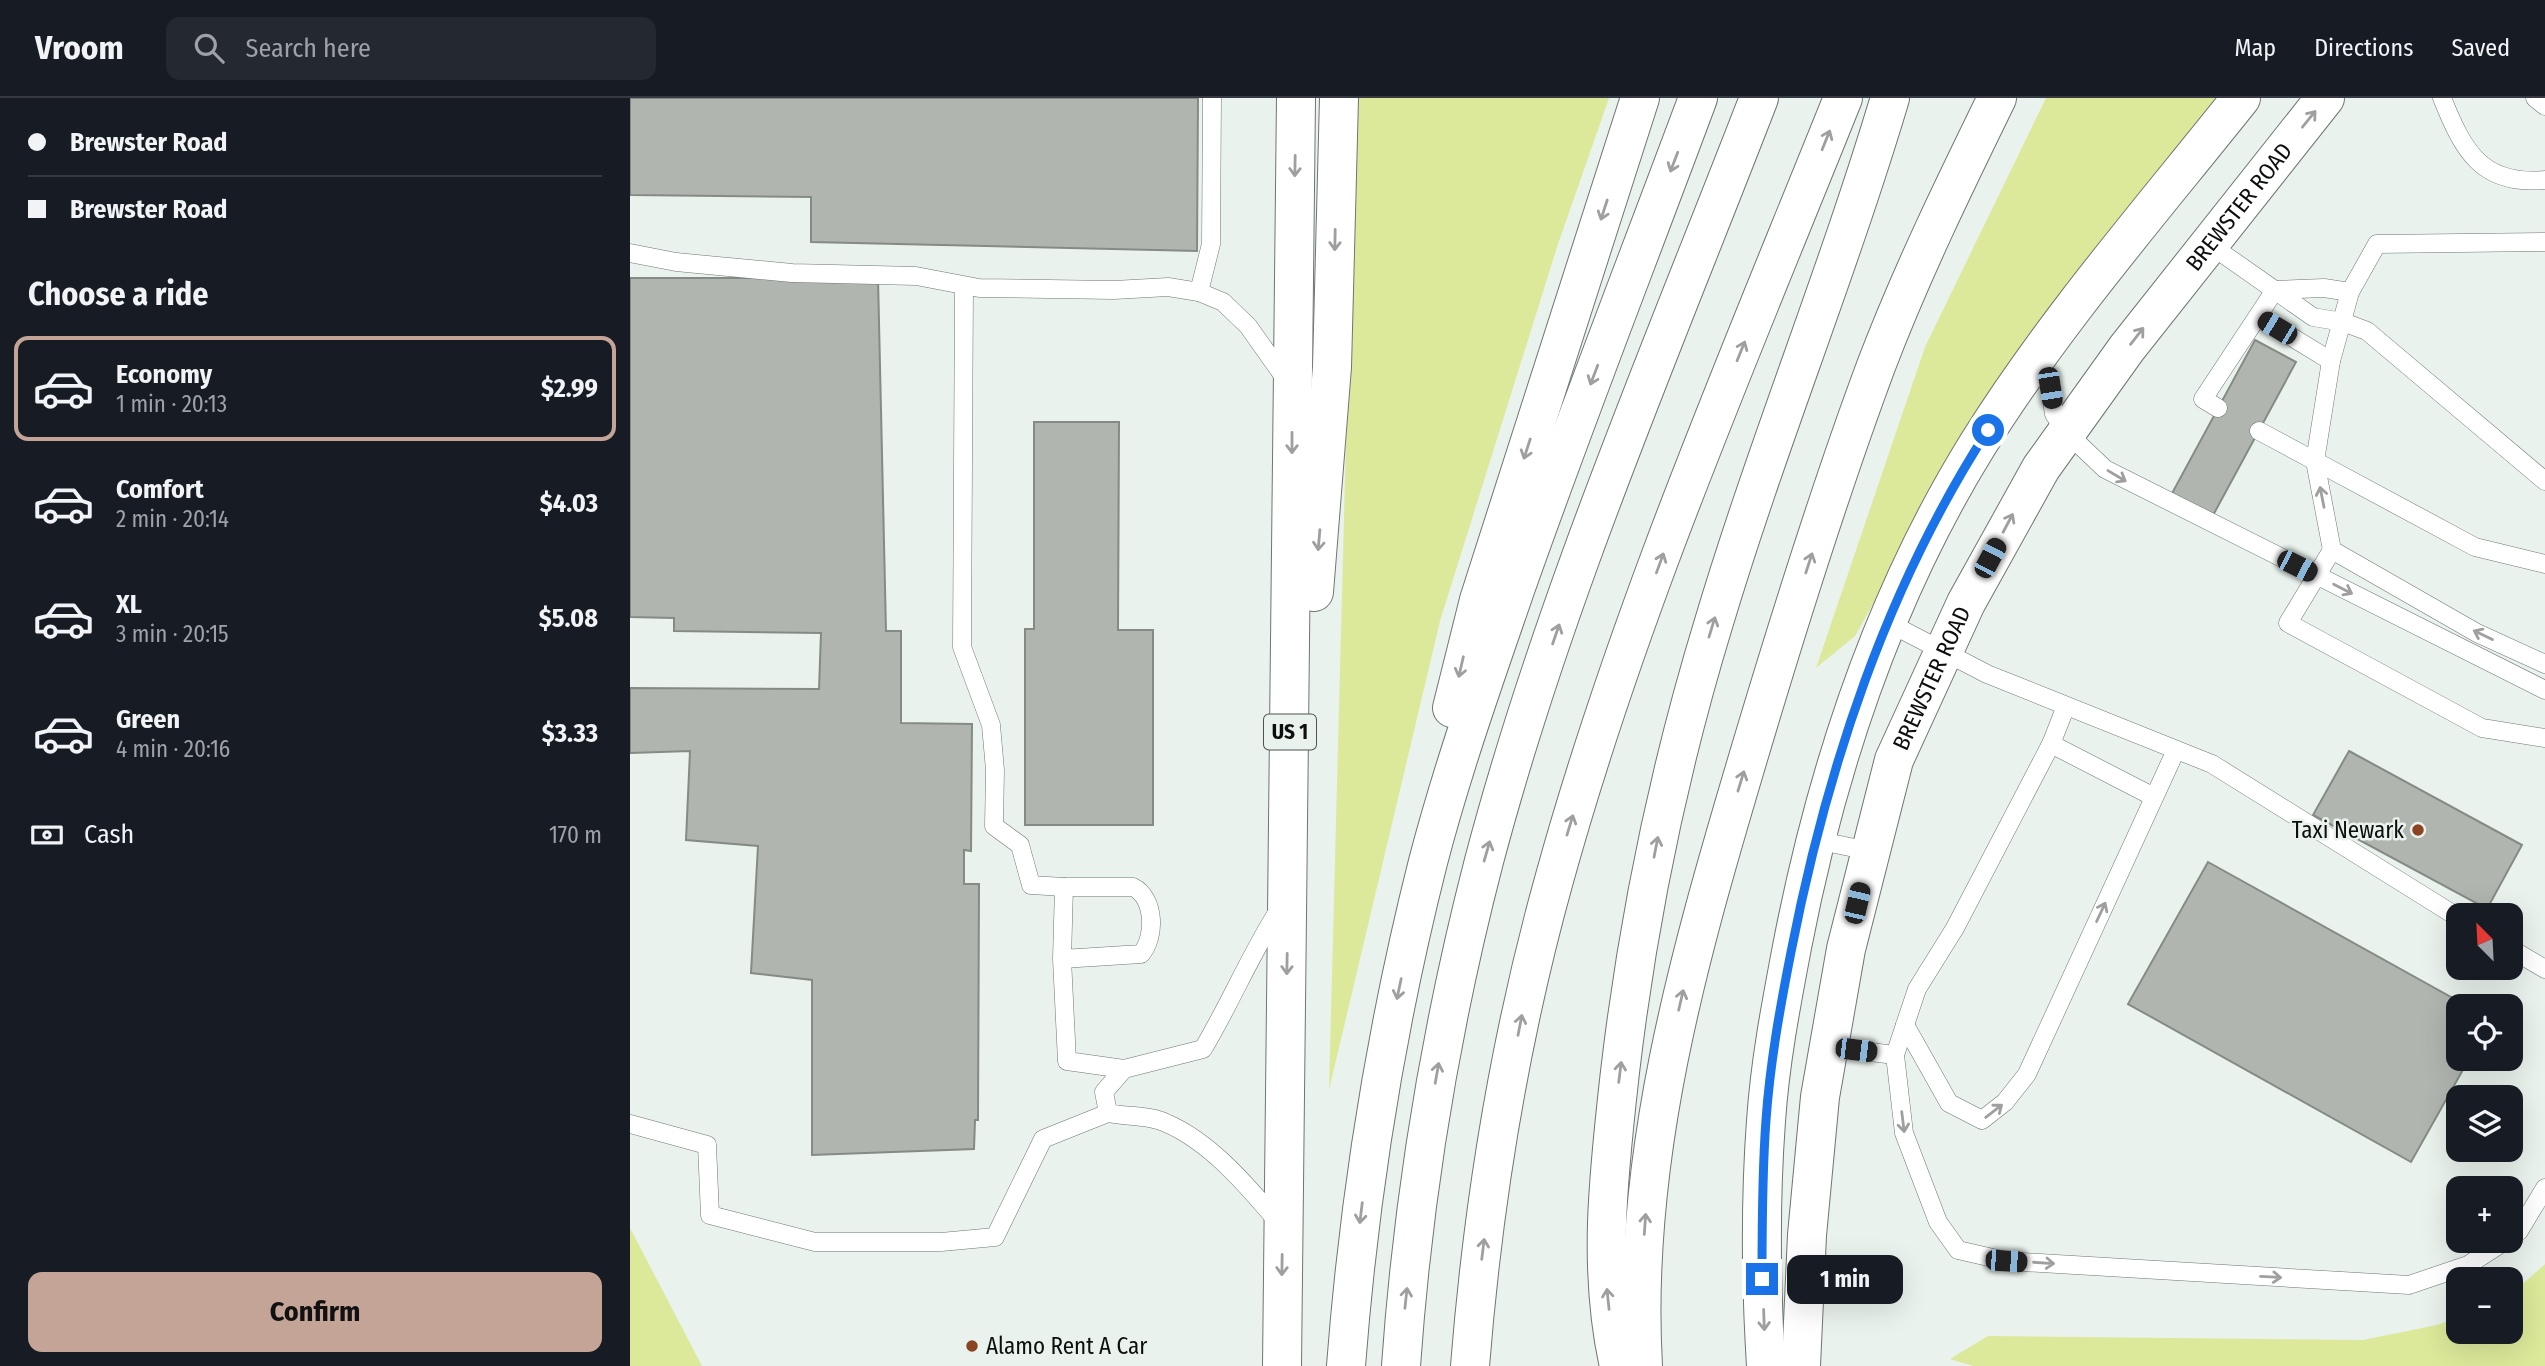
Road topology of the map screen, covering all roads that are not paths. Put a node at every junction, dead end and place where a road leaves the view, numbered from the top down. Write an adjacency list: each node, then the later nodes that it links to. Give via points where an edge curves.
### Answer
1 (1212, 98): 22 (lane, via 1211,244)
2 (1296, 98): 29 (main road, US 1, one-way to 29)
3 (1339, 98): 49 (main road, one-way to 49, via 1330,411)
4 (1640, 98): 52 (main road, one-way to 52, via 1467,643)
5 (1698, 98): 52 (main road, one-way to 52, via 1508,609 1448,793)
6 (1759, 98): 68 (main road, one-way to 6, via 1430,1113 1454,985 1485,859 1530,710 1586,550)
7 (1843, 98): 69 (main road, one-way to 7, via 1489,1201 1510,1074 1561,857 1642,610)
8 (1889, 98): 70 (main road, one-way to 8, via 1605,1271 1610,1184 1623,1051 1659,833 1719,606 1852,221)
9 (1968, 98): 24 (main road)
10 (1997, 98): 24 (main road)
11 (2241, 98): 27 (main road)
12 (2325, 98): 18 (main road, BREWSTER ROAD, one-way to 12)
13 (2442, 98): 16 (lane, via 2464,146 2486,172 2532,182)
14 (2535, 98): 15 (lane)
15 (2545, 106)
16 (2545, 180)
17 (2545, 242): 23 (lane, via 2377,244)
18 (2209, 244): 21 (lane); 32 (main road, BREWSTER ROAD, one-way to 18)
19 (630, 253): 20 (lane, via 676,262 792,272 916,276)
20 (964, 286): 22 (lane, via 1168,287); 50 (lane, via 962,647 991,724 994,826 1020,845 1031,885)
21 (2276, 290): 23 (lane); 25 (lane); 26 (lane, via 2313,317)
22 (1199, 292): 29 (lane, via 1223,302 1248,326)
23 (2350, 292): 26 (lane)
24 (1900, 306): 71 (main road, one-way to 24, via 1647,1200 1661,1096 1686,975 1793,609)
25 (2259, 317): 28 (lane); 30 (lane, via 2203,399)
26 (2343, 322): 28 (lane); 34 (lane, via 2367,331)
27 (2037, 357): 32 (lane, via 2050,388 2054,414); 38 (main road, via 1939,512)
28 (2331, 360): 33 (lane)
29 (1293, 390): 49 (main road, US 1, one-way to 49)
30 (2218, 408)
31 (2259, 431): 33 (lane)
32 (2066, 432): 37 (lane, one-way to 37, via 2123,480); 39 (main road, BREWSTER ROAD, one-way to 32, via 2014,513)
33 (2315, 461): 35 (lane, one-way to 33); 36 (lane, via 2475,547)
34 (2545, 481)
35 (2332, 550): 37 (lane); 40 (lane, one-way to 35, via 2477,633)
36 (2545, 564)
37 (2317, 576): 41 (lane, one-way to 41); 43 (lane, via 2288,623 2482,729)
38 (1887, 622): 39 (lane); 47 (main road, via 1848,728)
39 (1945, 650): 42 (lane, via 1987,674); 48 (main road, BREWSTER ROAD, via 1894,760)
40 (2545, 664)
41 (2545, 690)
42 (2066, 706): 44 (lane); 45 (lane)
43 (2545, 738)
44 (2051, 744): 46 (lane); 56 (lane, via 1955,928 1917,989)
45 (2176, 750): 46 (lane); 51 (lane, via 2212,764)
46 (2154, 797): 56 (lane, one-way to 46, via 1949,1103 1982,1120 2006,1102 2027,1074)
47 (1816, 840): 48 (lane); 72 (main road, one-way to 72, via 1783,994 1769,1088 1762,1225)
48 (1869, 851): 57 (main road, BREWSTER ROAD)
49 (1288, 884): 59 (lane, via 1203,1049); 64 (main road, US 1, one-way to 64)
50 (1064, 887): 54 (lane); 54 (lane, via 1133,887 1140,891 1149,906 1149,940 1141,954 1131,957)
51 (2446, 910)
52 (1414, 922): 67 (main road, one-way to 67, via 1367,1168)
53 (2524, 957): 55 (lane)
54 (1062, 959): 59 (lane, via 1067,1061)
55 (2545, 969)
56 (1905, 1025): 58 (lane)
57 (1829, 1046): 58 (lane); 73 (main road, BREWSTER ROAD, via 1811,1193)
58 (1895, 1055): 65 (lane, one-way to 65, via 1904,1133 1938,1222 1958,1250 2006,1261 2409,1285 2468,1265)
59 (1124, 1069): 60 (lane, via 1104,1092)
60 (1108, 1113): 61 (lane, via 1042,1139 995,1237 941,1242 815,1242 710,1215 707,1144); 64 (lane, via 1165,1122 1199,1144 1245,1184)
61 (630, 1124)
62 (2545, 1188): 63 (lane)
63 (2523, 1224)
64 (1283, 1227): 66 (main road, US 1, one-way to 66)
65 (2486, 1253)
66 (1282, 1366)
67 (1346, 1366)
68 (1401, 1366)
69 (1470, 1366)
70 (1619, 1366)
71 (1643, 1366)
72 (1766, 1366)
73 (1801, 1366)

